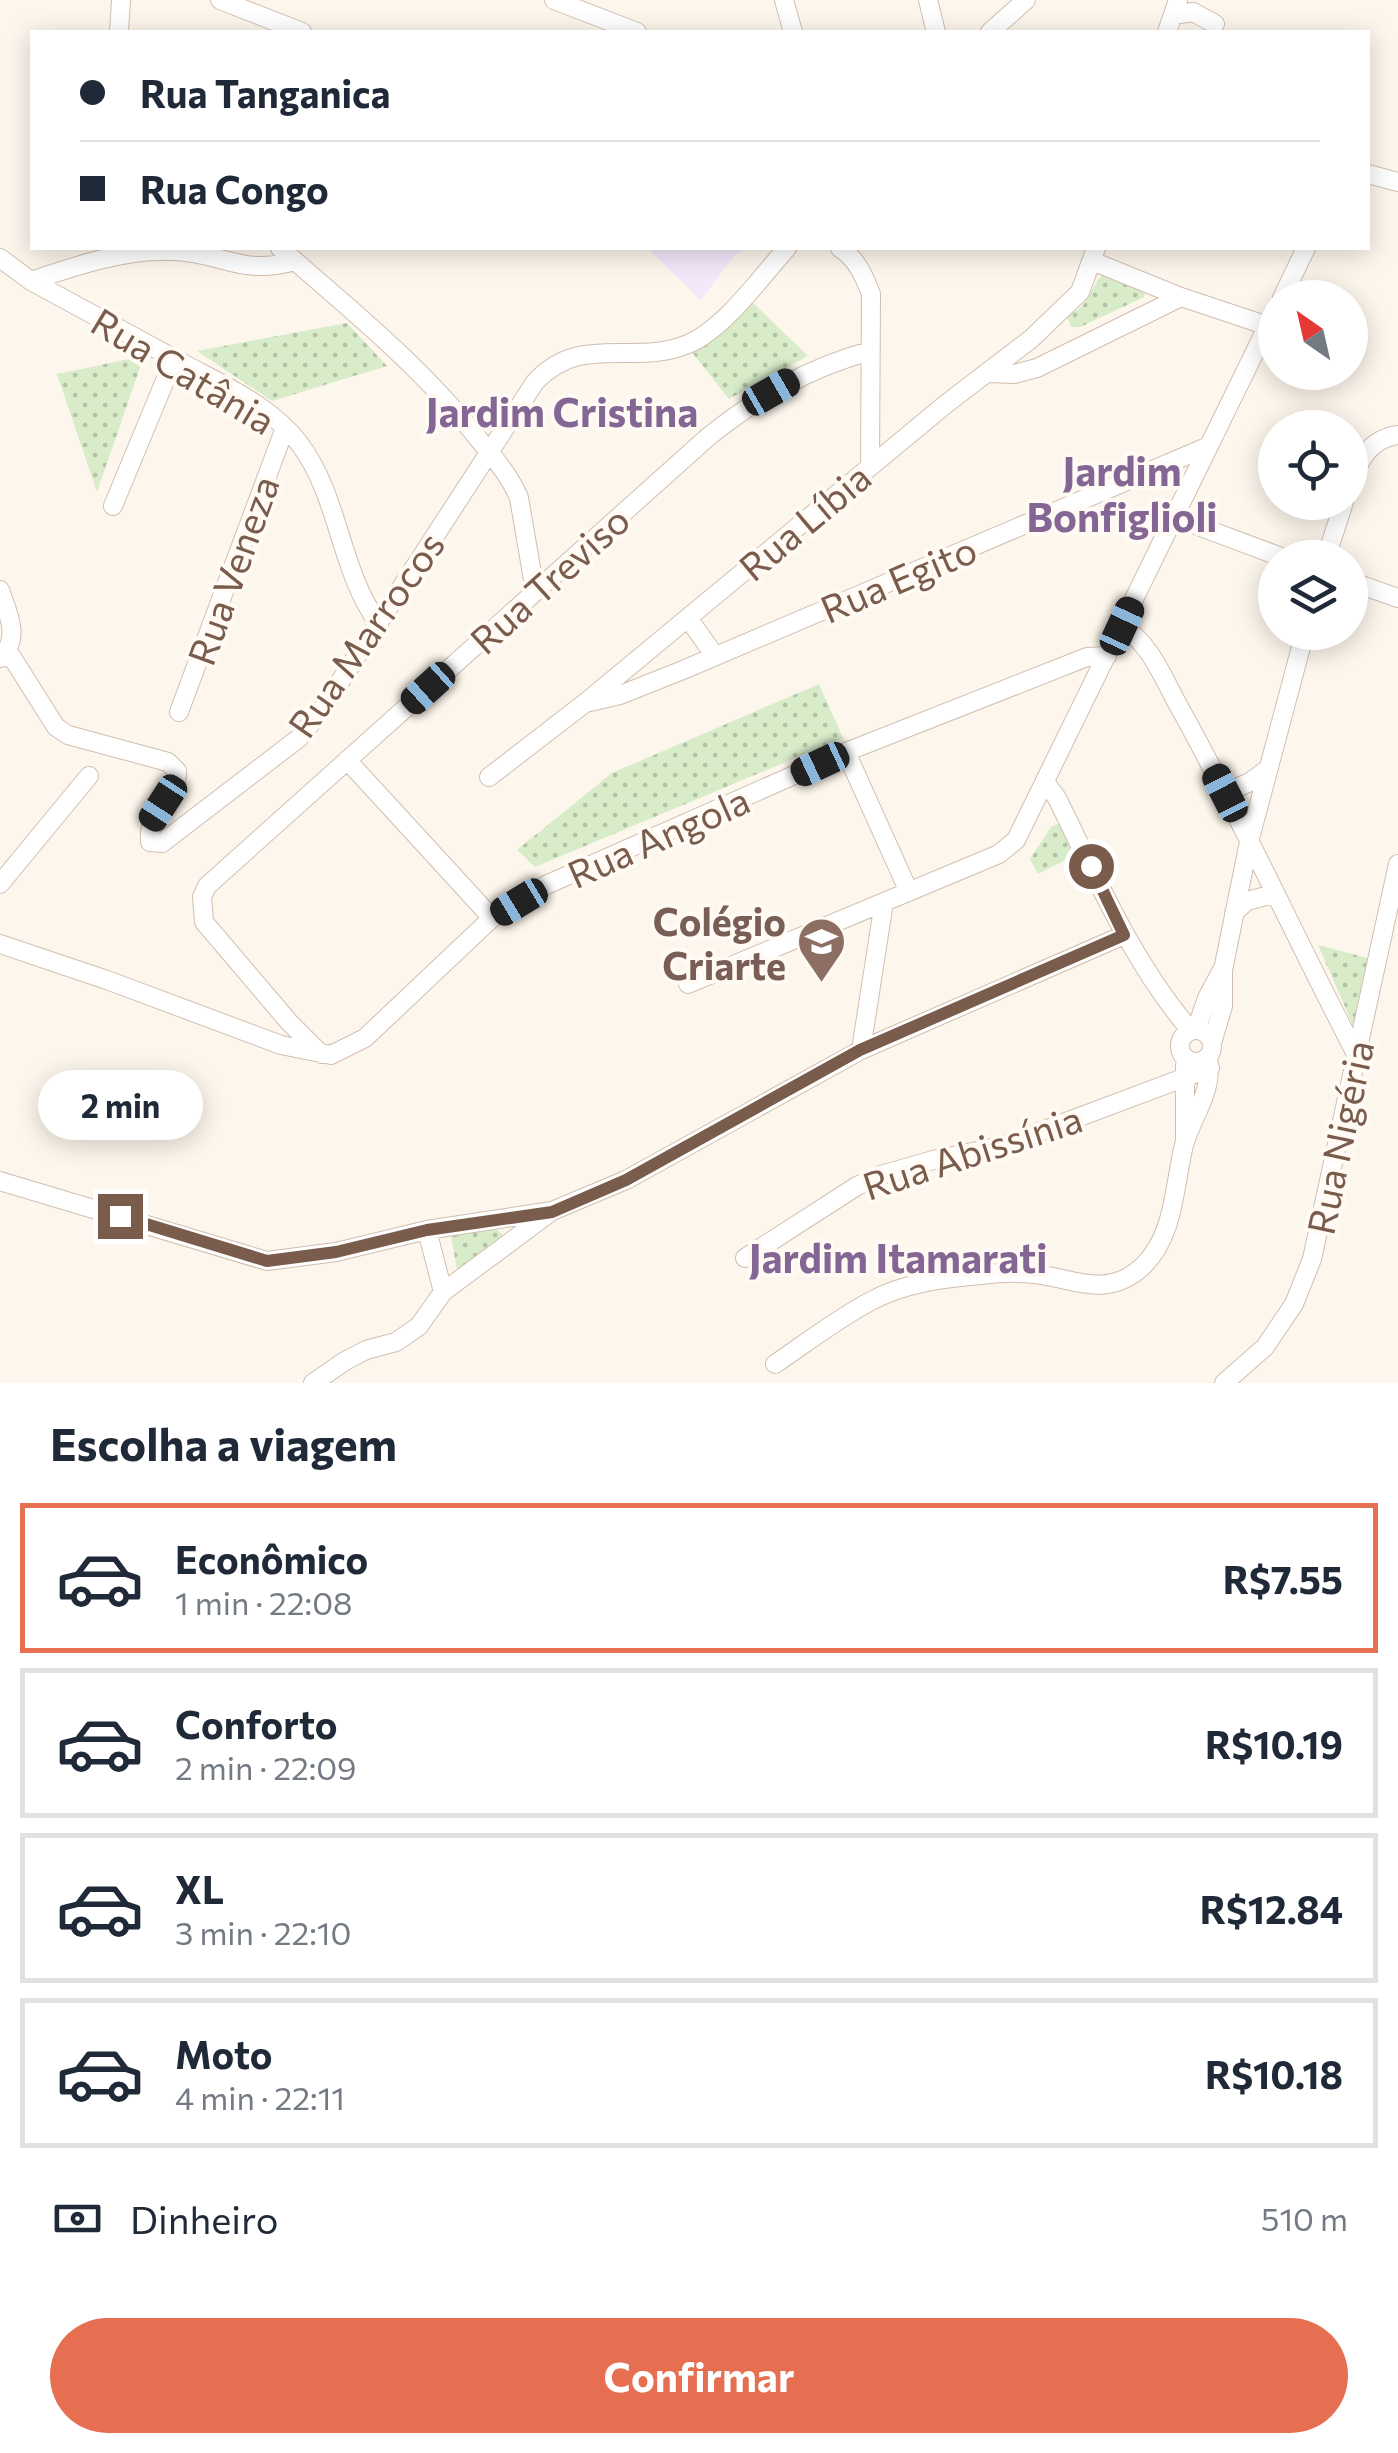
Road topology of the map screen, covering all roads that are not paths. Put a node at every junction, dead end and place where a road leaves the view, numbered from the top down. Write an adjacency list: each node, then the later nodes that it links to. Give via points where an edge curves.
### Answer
1 (121, 0): 10 (street)
2 (220, 0): 11 (street)
3 (554, 0): 12 (street)
4 (784, 0): 13 (street)
5 (928, 0): 14 (street)
6 (1026, 0): 15 (street)
7 (1200, 0): 9 (street)
8 (1173, 16): 9 (street, via 1193,12)
9 (1217, 28)
10 (119, 30)
11 (297, 30)
12 (632, 30)
13 (792, 30)
14 (936, 30)
15 (992, 30)
16 (1370, 175): 17 (street)
17 (1398, 182)
18 (282, 250): 24 (street)
19 (785, 250): 39 (street, Rua Marrocos, via 689,344 571,356 548,368)
20 (843, 250): 32 (street, via 871,294)
21 (1305, 250): 25 (street)
22 (1094, 254): 27 (street); 29 (street, Rua Líbia, via 1072,303)
23 (0, 258): 26 (street, Rua Catânia)
24 (295, 261): 26 (street, via 244,267 169,250); 39 (street, via 416,366)
25 (1291, 280)
26 (31, 281): 33 (street, Rua Catânia)
27 (1181, 297): 28 (street); 31 (street)
28 (1258, 316)
29 (1031, 340): 31 (street, via 1050,349); 34 (street, Rua Líbia)
30 (1258, 346): 37 (street)
31 (1080, 348): 34 (street, via 1037,368)
32 (870, 351): 40 (street); 46 (street, Rua Treviso, via 796,377 746,407)
33 (174, 358): 35 (street, Rua Catânia); 41 (street)
34 (989, 373): 40 (street, Rua Líbia)
35 (285, 428): 49 (street, Rua Catânia, via 321,480 362,600); 56 (street, Rua Veneza)
36 (1398, 435): 38 (street)
37 (1209, 446): 42 (street); 53 (street, Rua Egito)
38 (1368, 450)
39 (489, 452): 46 (street, via 519,498); 49 (street, Rua Marrocos)
40 (870, 466): 48 (street, Rua Líbia)
41 (112, 506)
42 (1174, 517): 43 (street); 50 (street)
43 (1258, 548)
44 (1368, 588): 47 (street)
45 (0, 590): 52 (street, via 13,636)
46 (534, 592): 58 (street, Rua Treviso)
47 (1398, 598)
48 (688, 618): 53 (street); 55 (street, Rua Líbia)
49 (379, 624): 52 (street, Rua Marrocos, via 298,738 154,844 149,825 177,781 176,771 168,762 56,727)
50 (1122, 626): 54 (street); 63 (street, via 1153,660)
51 (1299, 650): 59 (street)
52 (4, 655)
53 (715, 656): 55 (street, Rua Egito)
54 (1106, 656): 57 (street, Rua Angola, via 1087,656); 62 (street)
55 (585, 703): 61 (street, Rua Líbia)
56 (179, 712)
57 (846, 752): 67 (street); 71 (street, Rua Angola, via 600,859)
58 (347, 760): 71 (street); 78 (street, Rua Treviso, via 202,897 204,922)
59 (1268, 768): 63 (street); 64 (street)
60 (88, 776): 66 (street)
61 (489, 777)
62 (1045, 782): 67 (street, via 1016,840 999,854); 72 (street)
63 (1225, 793): 64 (street)
64 (1249, 842): 68 (street); 70 (street)
65 (1398, 864): 79 (street, Rua Nigéria)
66 (0, 884)
67 (909, 892): 69 (street)
68 (1274, 894): 70 (street, via 1247,901); 79 (street)
69 (884, 902): 75 (street); 77 (street)
70 (1234, 913): 74 (street)
71 (492, 918): 78 (street, Rua Angola, via 365,1038)
72 (1124, 935): 76 (street); 77 (street)
73 (0, 944): 78 (street)
74 (1223, 970): 76 (street); 80 (street, via 1223,1006)
75 (688, 984)
76 (1188, 1048): 80 (street, Rua Abissínia); 80 (street, via 1206,1034); 81 (street); 85 (street, Rua Abissínia, via 1002,1146 880,1175)
77 (860, 1050): 83 (street, via 626,1180)
78 (321, 1054)
79 (1356, 1054): 89 (street, Rua Nigéria, via 1312,1259 1294,1304 1266,1348)
80 (1210, 1056): 81 (street, via 1202,1103)
81 (1185, 1140): 87 (street, via 1169,1222 1143,1267 1127,1276 1085,1286 1036,1274 986,1274 900,1289 870,1301)
82 (0, 1180): 84 (street, via 267,1261)
83 (552, 1212): 84 (street); 86 (street)
84 (427, 1230): 86 (street)
85 (745, 1258)
86 (442, 1292): 88 (street, via 418,1326 396,1342 366,1350)
87 (775, 1364)
88 (312, 1383)
89 (1224, 1383)

